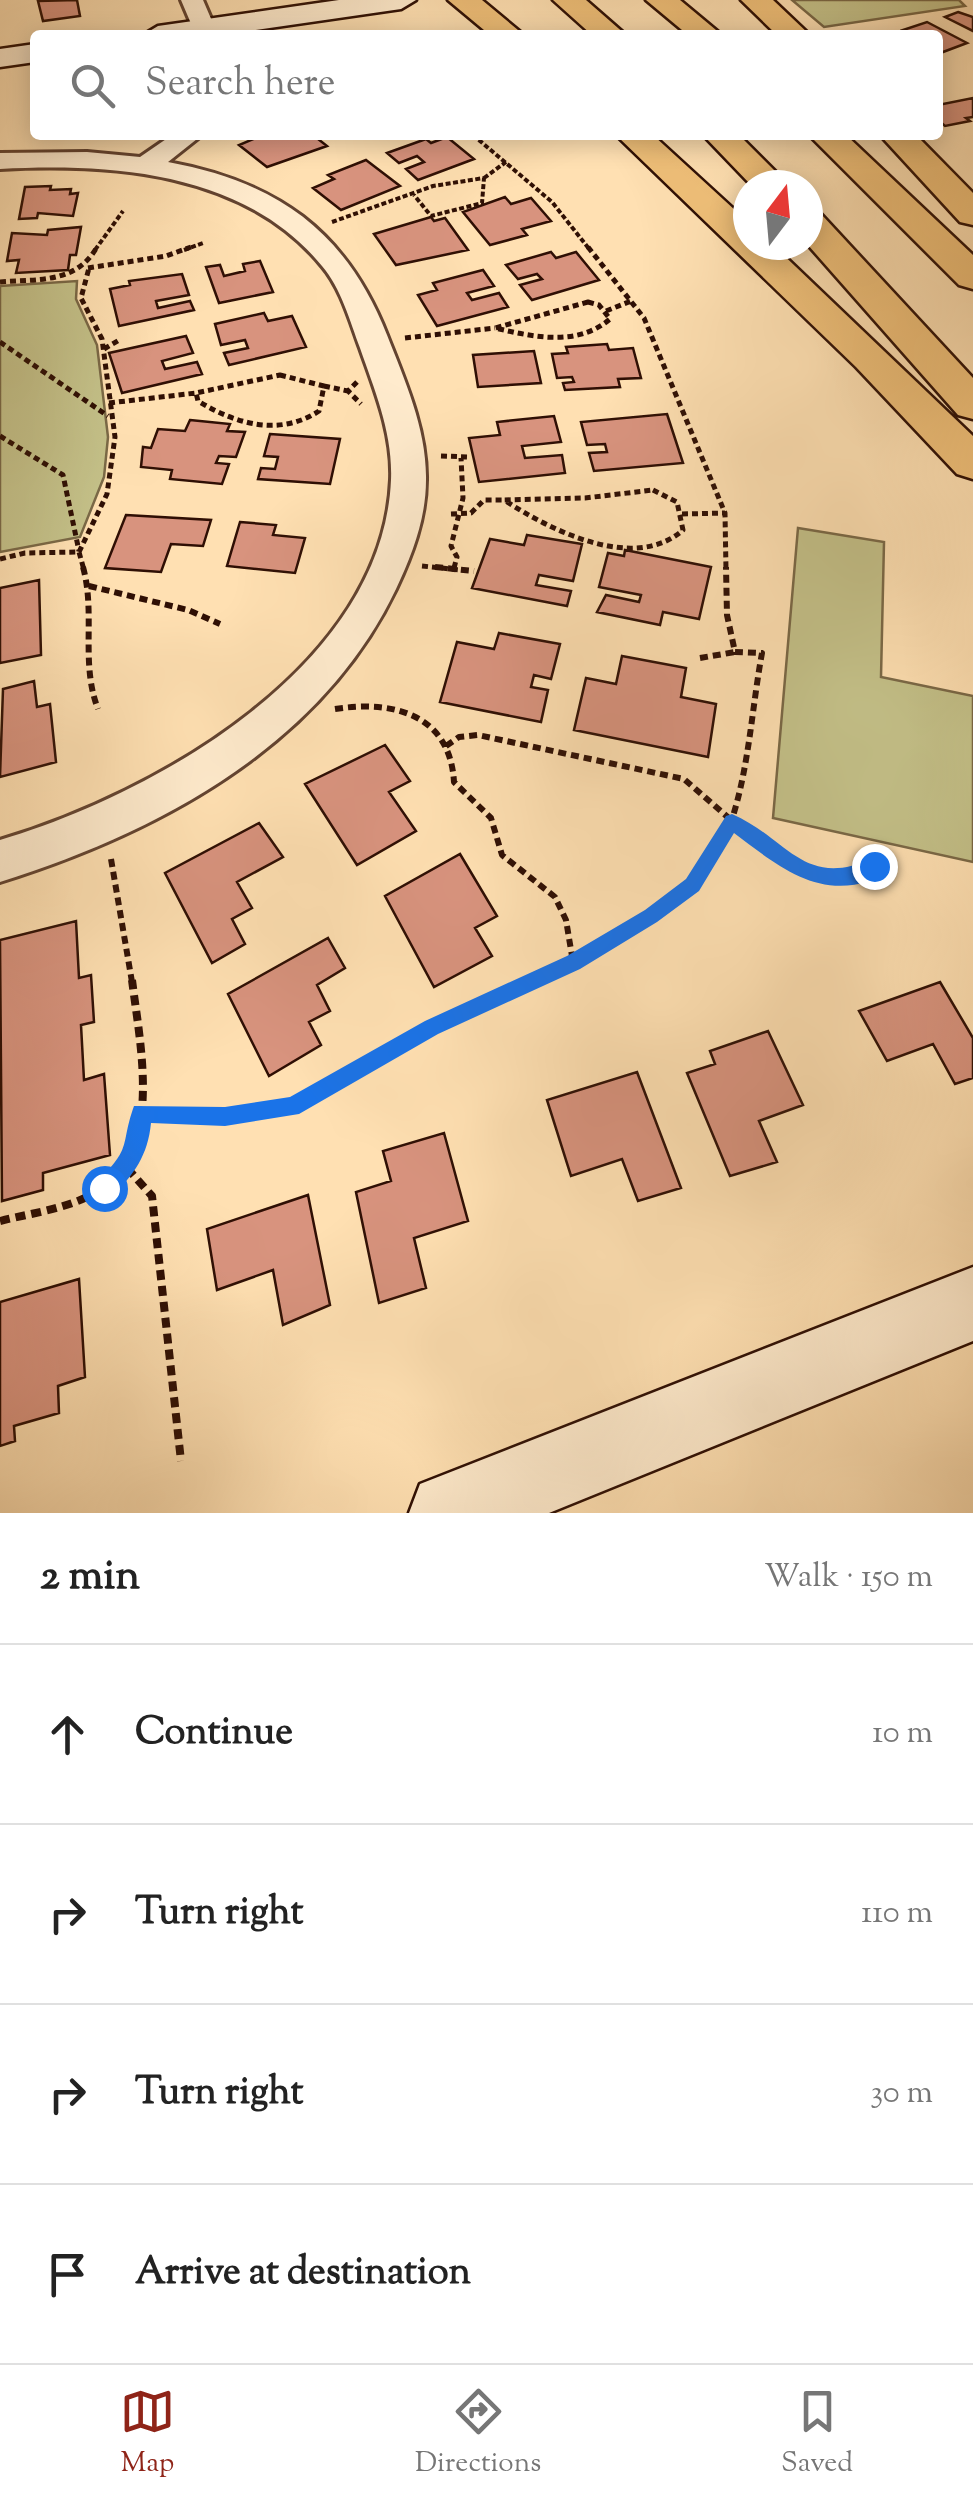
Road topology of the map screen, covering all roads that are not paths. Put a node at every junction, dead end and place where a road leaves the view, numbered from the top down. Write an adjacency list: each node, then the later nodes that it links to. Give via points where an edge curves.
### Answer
1 (401, 0): 6 (main road)
2 (464, 0): 8 (highway)
3 (661, 0): 10 (highway)
4 (756, 0): 11 (highway)
5 (575, 5): 9 (highway)
6 (198, 14): 7 (main road)
7 (168, 30)
8 (503, 30)
9 (605, 30)
10 (700, 30)
11 (789, 30)
12 (30, 54): 13 (main road)
13 (0, 58)
14 (182, 140): 20 (street)
15 (638, 140): 23 (highway)
16 (725, 140): 21 (highway)
17 (831, 140): 26 (highway)
18 (902, 140): 22 (highway)
19 (0, 161): 20 (street, via 68,158)
20 (145, 166): 29 (street, via 202,178 257,201 332,258 360,306 405,426 410,484 404,520 378,585 344,638 268,720 174,790)
21 (756, 170)
22 (973, 214)
23 (733, 227)
24 (823, 239): 27 (highway)
25 (768, 260): 28 (highway)
26 (973, 277)
27 (973, 404)
28 (973, 464)
29 (0, 860)
30 (973, 1304): 31 (main road)
31 (449, 1513)

